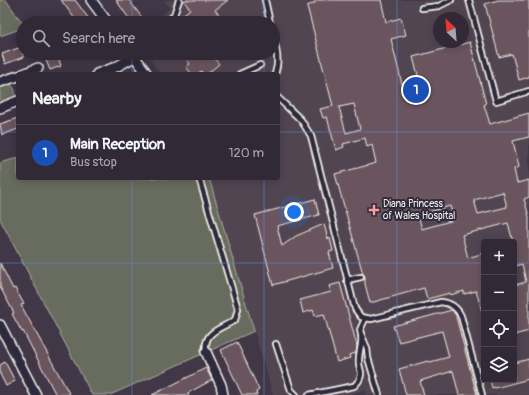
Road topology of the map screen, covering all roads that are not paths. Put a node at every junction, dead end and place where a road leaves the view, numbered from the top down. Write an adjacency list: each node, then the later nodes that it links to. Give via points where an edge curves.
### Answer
1 (91, 0): 7 (street)
2 (179, 0): 8 (lane)
3 (265, 0): 9 (lane)
4 (451, 0): 6 (lane, via 439,6)
5 (469, 0): 22 (lane, via 496,101)
6 (422, 8)
7 (103, 16)
8 (173, 16)
9 (268, 16)
10 (126, 60): 16 (street, via 116,68)
11 (137, 60): 17 (street)
12 (278, 60): 19 (lane)
13 (260, 65): 18 (lane)
14 (38, 68): 15 (street)
15 (30, 72)
16 (103, 72)
17 (146, 72)
18 (244, 72)
19 (276, 72)
20 (16, 78): 21 (street)
21 (0, 82)
22 (529, 91)
23 (280, 100): 28 (lane, via 301,120 311,136)
24 (16, 102): 25 (street)
25 (0, 108)
26 (200, 180): 33 (lane, via 238,309 235,320 208,337 205,344)
27 (360, 276): 28 (lane)
28 (347, 280): 29 (lane, via 355,309)
29 (365, 318): 31 (lane); 39 (lane, via 377,318 441,302 451,304 461,316)
30 (0, 325): 34 (street)
31 (361, 334): 37 (lane, via 359,363 362,371 358,382 354,386); 38 (lane)
32 (276, 344): 36 (lane, via 291,390)
33 (206, 352): 35 (street)
34 (36, 395)
35 (223, 395)
36 (296, 395)
37 (309, 395)
38 (379, 395)
39 (482, 395)

